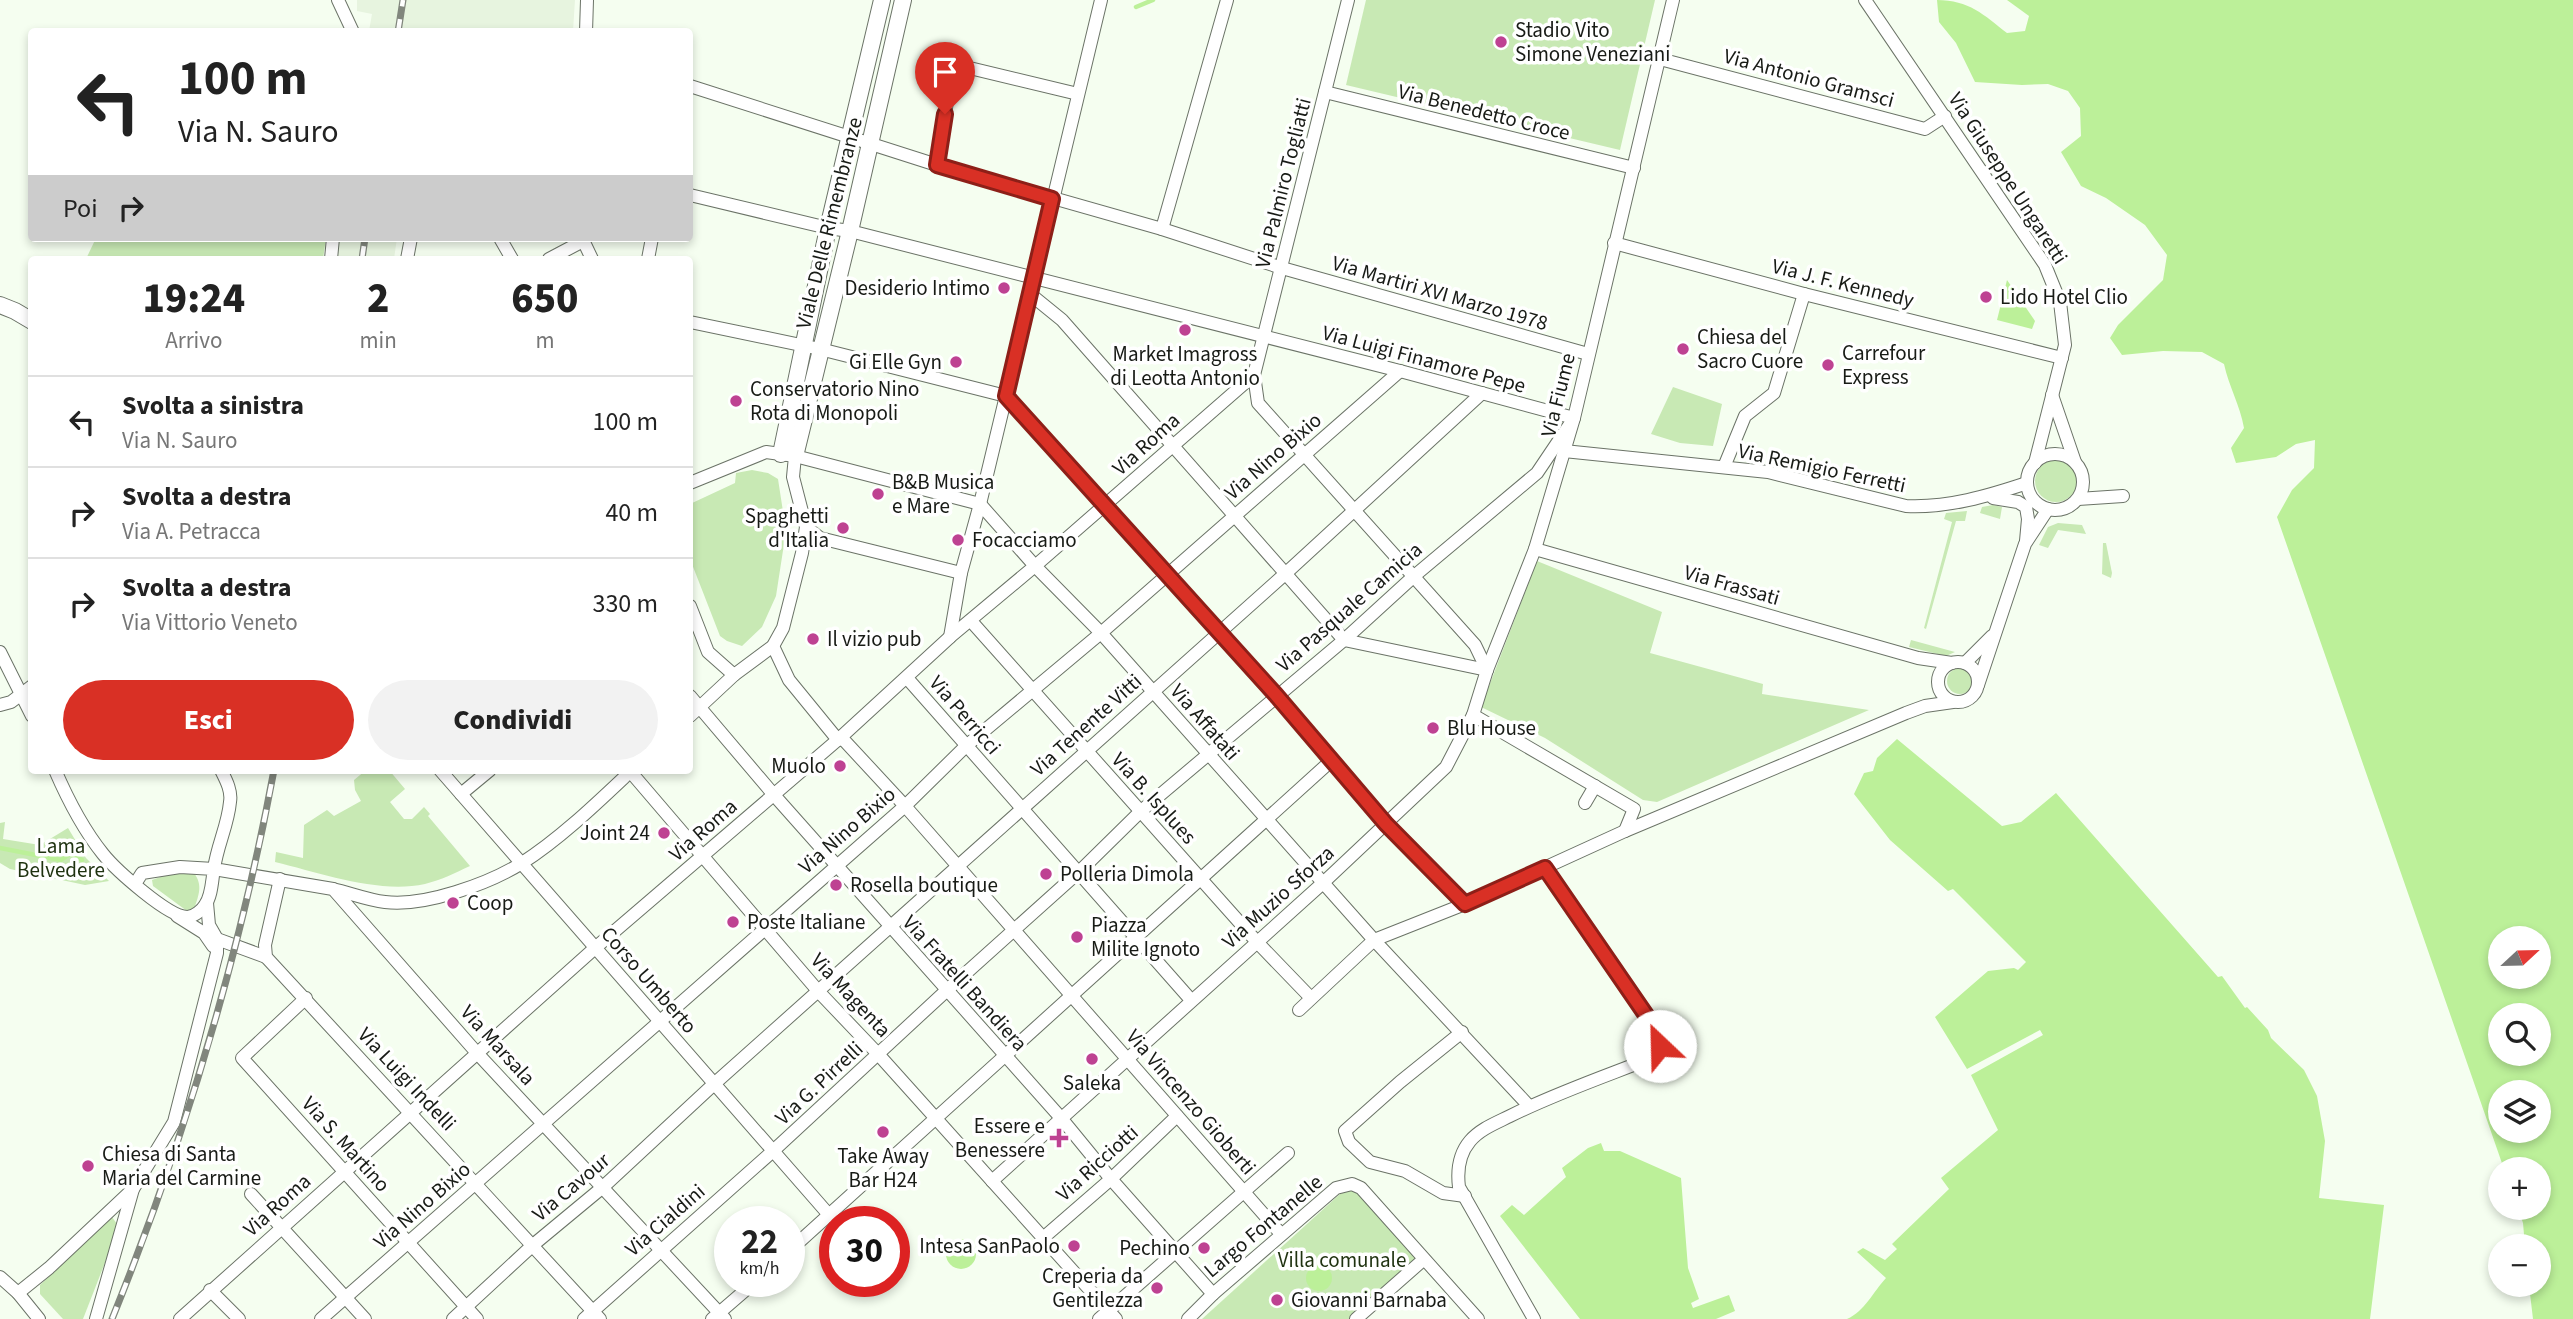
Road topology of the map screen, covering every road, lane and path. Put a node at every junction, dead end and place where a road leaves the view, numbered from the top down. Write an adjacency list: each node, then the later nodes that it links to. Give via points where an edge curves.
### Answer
1 (338, 0): 10 (street)
2 (587, 0): 11 (street)
3 (883, 0): 17 (street, Viale Delle Rimembranze)
4 (903, 0): 18 (street, Viale Delle Rimembranze)
5 (1101, 0): 15 (street)
6 (1227, 0): 24 (street)
7 (1348, 0): 14 (street, Via Palmiro Togliatti)
8 (1673, 0): 12 (street, Via Fiume)
9 (1865, 0): 16 (street, Via Giuseppe Ungaretti)
10 (351, 28)
11 (586, 28)
12 (1660, 59): 16 (street, Via Antonio Gramsci, via 1925,129); 20 (street, Via Fiume)
13 (693, 87): 17 (street, Via Martiri XVI Marzo 1978)
14 (1325, 92): 20 (street, Via Benedetto Croce); 29 (street, Via Palmiro Togliatti)
15 (1078, 94): 19 (street, via 953,64); 22 (street)
16 (1945, 116): 39 (street, Via Giuseppe Ungaretti, via 2045,265 2060,302)
17 (850, 136): 18 (street, Via Martiri XVI Marzo 1978); 23 (street, Viale Delle Rimembranze)
18 (870, 143): 19 (street, Via Martiri XVI Marzo 1978); 25 (street, Viale Delle Rimembranze)
19 (937, 165): 22 (street, Via Martiri XVI Marzo 1978)
20 (1634, 168): 27 (street, Via Fiume)
21 (693, 196): 23 (street, Via Luigi Finamore Pepe)
22 (1052, 199): 24 (street, Via Martiri XVI Marzo 1978); 30 (street)
23 (828, 228): 25 (street, Via Luigi Finamore Pepe); 37 (street, Viale Delle Rimembranze)
24 (1162, 229): 29 (street, Via Martiri XVI Marzo 1978)
25 (850, 231): 30 (street, Via Luigi Finamore Pepe); 37 (street, Viale Delle Rimembranze)
26 (577, 242): 28 (street)
27 (1614, 243): 32 (street, Via J. F. Kennedy); 38 (street, Via Fiume)
28 (554, 256)
29 (1282, 268): 36 (street, Via Palmiro Togliatti); 38 (street, Via Martiri XVI Marzo 1978)
30 (1035, 276): 31 (street); 36 (street, Via Luigi Finamore Pepe)
31 (1030, 294): 44 (street); 46 (street, via 1062,320)
32 (1804, 294): 39 (street, Via J. F. Kennedy); 52 (street, via 1774,393 1745,416)
33 (0, 305): 34 (street)
34 (28, 319)
35 (693, 323): 37 (street)
36 (1265, 337): 40 (street, Via Luigi Finamore Pepe); 41 (street, Via Palmiro Togliatti)
37 (812, 347): 44 (street); 48 (street, Viale Delle Rimembranze)
38 (1588, 354): 45 (street, Via Fiume)
39 (2062, 358): 43 (street, Via Giuseppe Ungaretti)
40 (1400, 371): 42 (street, Via Luigi Finamore Pepe); 49 (street, Via Nino Bixio)
41 (1254, 375): 46 (street, Via Roma); 49 (street, via 1258,403)
42 (1482, 393): 45 (street, Via Luigi Finamore Pepe); 61 (street, Via Tenente Vitti)
43 (2052, 394): 50 (street); 51 (street, Via Giuseppe Ungaretti)
44 (1006, 396): 58 (street); 59 (street)
45 (1574, 418): 47 (street, Via Fiume); 70 (street, Via Pasquale Camicia, via 1537,473)
46 (1173, 446): 59 (street, Via Roma); 62 (street)
47 (1564, 451): 52 (street, Via Remigio Ferretti); 65 (street, Via Fiume)
48 (788, 455): 53 (street, via 766,452); 58 (street); 63 (street)
49 (1304, 456): 61 (street); 62 (street, Via Nino Bixio)
50 (2075, 462): 51 (street, via 2059,454); 57 (street, via 2083,476)
51 (2035, 463): 54 (street)
52 (1724, 467): 56 (street, Via Remigio Ferretti, via 1768,472 1906,506)
53 (693, 482)
54 (2027, 483): 56 (street, Via Remigio Ferretti); 60 (street, via 2033,499)
55 (2123, 496): 57 (street)
56 (1986, 497): 64 (street, via 2026,507)
57 (2078, 499): 60 (street, via 2064,509)
58 (980, 504): 66 (street, Via Affatati); 67 (street)
59 (1105, 506): 66 (street, Via Roma); 69 (street)
60 (2048, 509): 64 (street)
61 (1354, 511): 68 (street, Via Tenente Vitti); 70 (street)
62 (1234, 517): 68 (street); 69 (street, Via Nino Bixio)
63 (806, 527): 67 (street, via 820,538); 78 (street, via 783,628)
64 (2025, 544): 73 (street)
65 (1535, 549): 80 (street, Via Frassati); 82 (street, Via Fiume)
66 (1035, 566): 72 (street, Via Roma); 74 (street, Via Affatati)
67 (961, 573): 76 (street)
68 (1285, 574): 75 (street, Via Tenente Vitti); 77 (street)
69 (1168, 575): 74 (street, Via Nino Bixio); 75 (street)
70 (1413, 577): 77 (street, Via Pasquale Camicia); 82 (street, via 1475,645)
71 (693, 614): 83 (street, via 708,652)
72 (971, 621): 76 (street, Via Roma); 87 (street, Via B. Isplues)
73 (1996, 632): 81 (street); 86 (street)
74 (1101, 634): 87 (street, Via Nino Bixio); 89 (street, Via Affatati)
75 (1218, 634): 89 (street, Via Tenente Vitti); 90 (street)
76 (950, 637): 84 (street, Via Roma)
77 (1344, 640): 82 (street); 90 (street, Via Pasquale Camicia)
78 (773, 646): 83 (street); 96 (street, via 789,680)
79 (0, 652): 88 (street)
80 (1919, 658): 81 (street, Via Frassati); 85 (street)
81 (1959, 663): 85 (street, via 1946,665); 86 (street, via 1975,671)
82 (1487, 670): 95 (street, Via Fiume)
83 (734, 675): 93 (street)
84 (907, 678): 96 (street, Via Roma); 97 (street, Via Perricci)
85 (1938, 682): 91 (street, via 1946,699); 94 (street)
86 (1978, 685): 91 (street, via 1972,697)
87 (1032, 689): 97 (street, Via Nino Bixio); 98 (street, Via B. Isplues)
88 (27, 690): 92 (street)
89 (1153, 691): 98 (street, Via Tenente Vitti); 99 (street, Via Affatati)
90 (1276, 695): 99 (street, Via Pasquale Camicia); 100 (street)
91 (1953, 702): 94 (street)
92 (0, 705)
93 (694, 712): 110 (street, Via Fratelli Bandiera)
94 (1906, 713): 117 (street)
95 (1473, 715): 107 (street, Via Fiume, via 1446,767); 108 (street)
96 (839, 738): 110 (street, Via Roma); 112 (street)
97 (966, 746): 112 (street, Via Nino Bixio); 113 (street, Via Perricci)
98 (1086, 751): 113 (street, Via Tenente Vitti); 114 (street, Via B. Isplues)
99 (1208, 755): 114 (street, Via Pasquale Camicia); 115 (street, Via Affatati)
100 (1332, 760): 115 (street); 116 (street)
101 (57, 774): 128 (street, via 71,807 104,856)
102 (223, 774): 123 (street, via 231,801)
103 (444, 774): 109 (street, Corso Umberto)
104 (485, 774): 109 (street)
105 (627, 774): 119 (street)
106 (633, 774): 118 (street, Via Magenta)
107 (1432, 781): 116 (street, Via Muzio Sforza)
108 (1595, 786): 111 (street); 117 (street, via 1634,809)
109 (461, 794): 119 (street, Corso Umberto)
110 (774, 795): 118 (street, Via Roma); 120 (street, Via Fratelli Bandiera)
111 (1586, 803)
112 (905, 806): 120 (street, Via Nino Bixio); 121 (street)
113 (1022, 809): 121 (street, Via Tenente Vitti); 124 (street, Via Perricci)
114 (1141, 811): 124 (street, Via Pasquale Camicia); 126 (street, Via B. Isplues)
115 (1265, 820): 126 (street); 127 (street, Via Affatati)
116 (1386, 824): 127 (street, Via Muzio Sforza); 131 (street)
117 (1625, 831): 122 (street)
118 (703, 856): 133 (street, Via Magenta); 140 (street, Via Roma)
119 (521, 863): 129 (street, via 467,888 419,901 386,903); 140 (street, Corso Umberto)
120 (836, 866): 133 (street, Via Nino Bixio); 134 (street, Via Fratelli Bandiera)
121 (957, 866): 134 (street, Via Tenente Vitti); 135 (street)
122 (1545, 868): 131 (street); 157 (street, via 1659,1034 1660,1046 1654,1057)
123 (214, 869): 125 (street); 128 (street, via 180,867 142,873); 130 (street)
124 (1077, 873): 135 (street, Via G. Pirrelli); 137 (street)
125 (280, 879): 129 (street); 142 (street)
126 (1201, 879): 137 (street); 139 (street, Via B. Isplues)
127 (1324, 882): 138 (street, Via Affatati); 139 (street, Via Muzio Sforza)
128 (135, 884): 132 (street)
129 (333, 889): 152 (street, Via Marsala)
130 (207, 903): 132 (street, via 187,917); 136 (street, via 209,925)
131 (1465, 904): 138 (street)
132 (170, 911): 141 (street, via 204,933)
133 (765, 928): 144 (street, Via Magenta); 150 (street, Via Nino Bixio)
134 (891, 928): 143 (street, Via Fratelli Bandiera); 144 (street, Via Tenente Vitti)
135 (1013, 930): 143 (street, Via G. Pirrelli); 145 (street)
136 (217, 939): 141 (street); 142 (street)
137 (1136, 939): 145 (street); 148 (street)
138 (1374, 940): 147 (street); 151 (street, Via Affatati)
139 (1257, 942): 147 (street, Via B. Isplues); 148 (street, Via Muzio Sforza)
140 (595, 948): 150 (street, Corso Umberto); 152 (street, Via Roma)
141 (216, 953): 170 (street, via 174,1122)
142 (265, 957): 146 (street, Via Luigi Indelli)
143 (946, 991): 153 (street, Via G. Pirrelli); 154 (street, Via Fratelli Bandiera)
144 (819, 992): 153 (street, Via Magenta); 156 (street, Via Tenente Vitti)
145 (1072, 996): 154 (street); 155 (street, Via Vincenzo Gioberti)
146 (306, 998): 158 (street, Via Luigi Indelli); 165 (street, Via S. Martino, via 242,1058)
147 (1311, 998): 149 (street)
148 (1191, 1000): 155 (street, Via Muzio Sforza)
149 (1299, 1010)
150 (659, 1021): 156 (street, Corso Umberto); 162 (street, Via Nino Bixio)
151 (1462, 1032): 157 (street, Via Affatati); 173 (street, via 1345,1131 1349,1142 1370,1162 1405,1171 1443,1193)
152 (477, 1053): 158 (street, Via Roma); 162 (street, Via Marsala)
153 (878, 1054): 160 (street, Via Magenta); 163 (street, Via G. Pirrelli)
154 (1004, 1055): 160 (street); 161 (street, Via Fratelli Bandiera)
155 (1127, 1058): 159 (street, Via Vincenzo Gioberti); 161 (street, Via Muzio Sforza)
156 (714, 1084): 163 (street, Corso Umberto); 169 (street, Via Cavour)
157 (1530, 1106): 173 (street, via 1484,1129 1469,1142 1457,1173)
158 (411, 1112): 165 (street, Via Roma); 168 (street, Via Luigi Indelli)
159 (1177, 1116): 166 (street, Via Ricciotti); 171 (street, Via Vincenzo Gioberti)
160 (936, 1118): 167 (street, Via Magenta); 175 (street)
161 (1061, 1118): 166 (street, Via Fratelli Bandiera); 167 (street, Via Muzio Sforza)
162 (543, 1124): 168 (street, Via Nino Bixio); 169 (street, Via Marsala)
163 (773, 1151): 174 (street, Corso Umberto); 183 (street, Via Cialdini)
164 (1288, 1153): 171 (street)
165 (344, 1171): 177 (street, Via Roma); 181 (street, Via S. Martino)
166 (1111, 1179): 180 (street, Via Ricciotti); 184 (street, Via Fratelli Bandiera)
167 (992, 1181): 180 (street, Via Magenta)
168 (476, 1183): 181 (street, Via Nino Bixio); 182 (street, Via Luigi Indelli)
169 (603, 1188): 182 (street, Via Cavour); 183 (street, Via Marsala)
170 (134, 1189): 188 (street); 197 (street)
171 (1244, 1192): 178 (street, Via Vincenzo Gioberti); 184 (street)
172 (251, 1194): 177 (street)
173 (1465, 1196): 207 (street)
174 (821, 1206)
175 (841, 1206)
176 (819, 1225): 179 (street)
177 (281, 1227): 187 (street, Via Roma); 190 (street)
178 (1282, 1234): 185 (street, Largo Fontanelle, via 1336,1188 1352,1184); 189 (street, Largo Fontanelle)
179 (805, 1237)
180 (1043, 1238): 194 (street, Via Magenta)
181 (408, 1242): 190 (street, Via Nino Bixio); 192 (street, Via S. Martino)
182 (533, 1245): 192 (street, Via Cavour); 193 (street, Via Luigi Indelli)
183 (660, 1250): 193 (street, Via Cialdini); 195 (street, Via Marsala)
184 (1176, 1254): 189 (street, Via Fratelli Bandiera); 194 (street)
185 (1423, 1260): 205 (street); 206 (street, Largo Fontanelle)
186 (0, 1277): 188 (street)
187 (211, 1290): 198 (street, Via Roma); 199 (street)
188 (18, 1293): 196 (street)
189 (1213, 1294): 204 (street, Largo Fontanelle)
190 (345, 1297): 200 (street, Via Nino Bixio); 201 (street)
191 (740, 1297): 195 (street)
192 (466, 1307): 202 (street, Via Cavour); 203 (street, Via S. Martino)
193 (592, 1316)
194 (1108, 1316)
195 (719, 1317)
196 (39, 1319)
197 (96, 1319)
198 (180, 1319)
199 (239, 1319)
200 (321, 1319)
201 (365, 1319)
202 (453, 1319)
203 (477, 1319)
204 (1188, 1319)
205 (1356, 1319)
206 (1478, 1319)
207 (1534, 1319)

